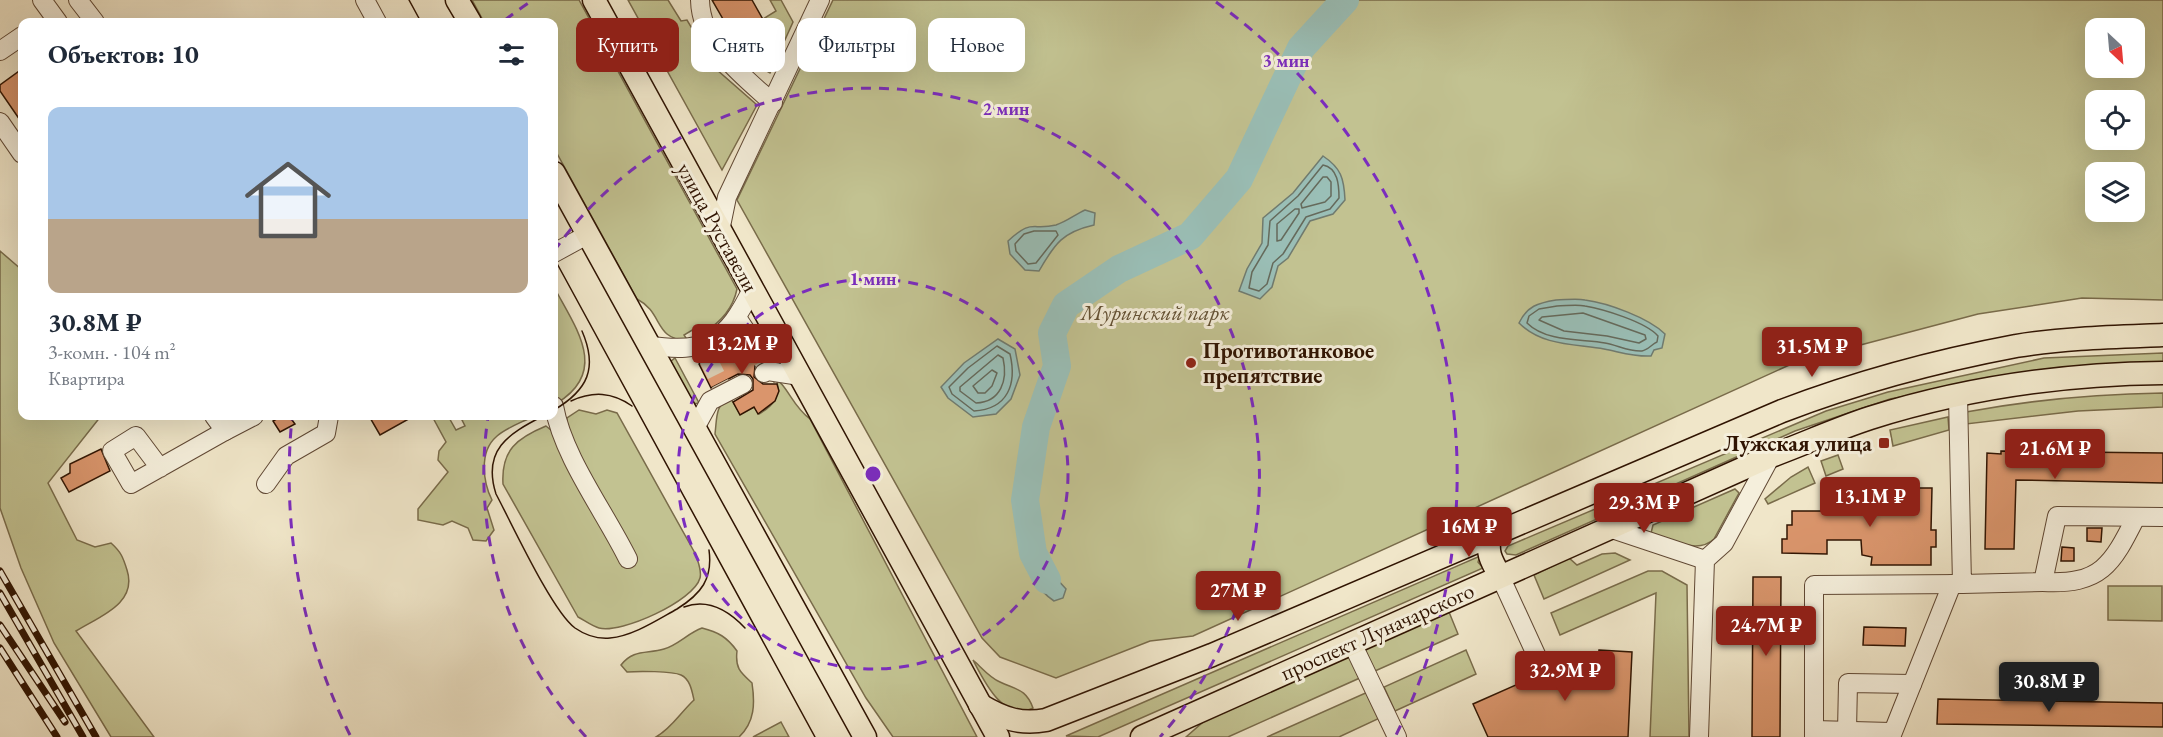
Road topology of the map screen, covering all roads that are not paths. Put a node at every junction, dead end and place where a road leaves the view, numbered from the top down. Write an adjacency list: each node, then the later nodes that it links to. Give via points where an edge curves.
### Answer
1 (78, 0): 7 (street)
2 (365, 0): 8 (street)
3 (457, 0): 9 (main road)
4 (594, 0): 16 (main road, улица Руставели)
5 (700, 0): 12 (street, via 700,18 725,60)
6 (820, 0): 12 (street)
7 (92, 18)
8 (375, 18)
9 (468, 18)
10 (18, 39): 11 (street)
11 (0, 51)
12 (773, 103): 16 (street, via 727,197)
13 (0, 122): 14 (street)
14 (18, 148)
15 (558, 181): 17 (main road)
16 (720, 231): 19 (main road, улица Руставели)
17 (587, 235): 18 (street); 23 (main road)
18 (558, 251)
19 (752, 289): 20 (street); 26 (main road, улица Руставели)
20 (738, 319): 22 (street); 23 (street, via 704,353)
21 (2163, 335): 41 (main road, проспект Луначарского, via 2018,346 1839,389)
22 (750, 337)
23 (648, 345): 33 (main road)
24 (765, 369): 26 (street)
25 (2163, 373): 28 (main road, проспект Луначарского, via 2102,374)
26 (800, 376): 50 (main road, улица Руставели)
27 (743, 384): 33 (street, via 724,389 710,401)
28 (1958, 394): 35 (main road, проспект Луначарского, via 1869,418); 46 (street)
29 (217, 420): 34 (street)
30 (246, 420): 34 (street)
31 (328, 420): 37 (street, via 326,433 286,456)
32 (558, 420): 42 (street, via 587,487)
33 (694, 430): 54 (main road)
34 (225, 431): 36 (street)
35 (1771, 456): 40 (main road, проспект Луначарского); 43 (street, via 1724,543)
36 (160, 468)
37 (266, 484)
38 (2136, 517): 39 (street); 45 (street, via 2117,556 2098,572 2076,583); 45 (street, via 2057,516)
39 (2163, 517)
40 (1609, 528): 43 (street); 44 (main road, проспект Луначарского)
41 (1491, 535): 44 (main road, via 1489,555); 50 (main road, проспект Луначарского, via 1212,655 1046,720 1018,722)
42 (628, 559)
43 (1706, 560): 58 (street)
44 (1500, 576): 47 (main road, проспект Луначарского); 48 (street)
45 (2043, 582): 46 (street)
46 (1957, 584): 49 (street); 52 (street, via 1814,585)
47 (1352, 643): 56 (main road, проспект Луначарского); 57 (street)
48 (1544, 672)
49 (1912, 684): 51 (street, via 1848,683); 53 (street)
50 (980, 705): 55 (main road, улица Руставели)
51 (1846, 731): 52 (street); 53 (street)
52 (1814, 734)
53 (1891, 735)
54 (865, 737)
55 (998, 737)
56 (1142, 737)
57 (1397, 737)
58 (1699, 737)

